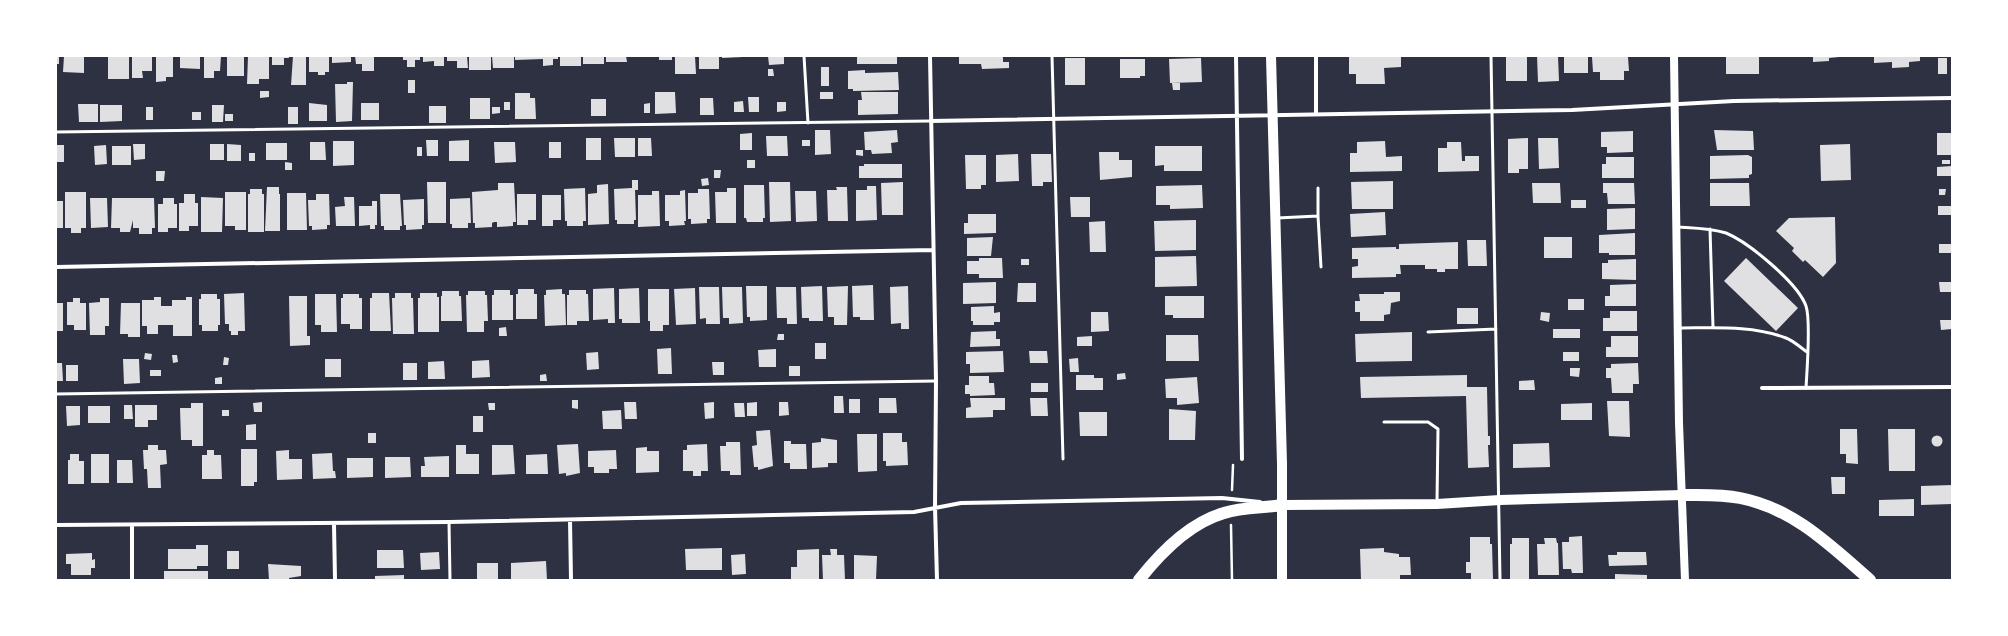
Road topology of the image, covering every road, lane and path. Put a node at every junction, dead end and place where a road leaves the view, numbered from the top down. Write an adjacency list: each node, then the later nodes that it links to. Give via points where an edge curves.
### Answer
1 (804, 56): 17 (lane)
2 (930, 56): 16 (street)
3 (1052, 56): 15 (lane)
4 (1236, 56): 14 (street)
5 (1271, 56): 12 (main road)
6 (1316, 56): 13 (street)
7 (1491, 56): 11 (lane)
8 (1674, 56): 10 (main road)
9 (1952, 98): 10 (street, via 1734,101)
10 (1675, 105): 11 (street); 22 (main road)
11 (1492, 111): 13 (street); 29 (lane)
12 (1272, 114): 13 (street); 14 (street); 21 (main road)
13 (1316, 114)
14 (1237, 115): 15 (street); 38 (street)
15 (1053, 119): 16 (street); 39 (lane)
16 (931, 121): 17 (lane); 24 (street)
17 (808, 123): 18 (lane)
18 (56, 132)
19 (1318, 188): 20 (lane)
20 (1318, 216): 21 (lane); 26 (lane)
21 (1276, 218): 45 (main road)
22 (1678, 227): 23 (lane); 28 (main road)
23 (1710, 229): 27 (lane); 31 (lane, via 1743,242 1800,294 1806,307)
24 (933, 250): 25 (street); 32 (street)
25 (56, 267)
26 (1321, 267)
27 (1713, 327): 28 (lane); 31 (lane, via 1774,335 1788,339)
28 (1678, 328): 42 (main road)
29 (1496, 329): 30 (lane); 43 (lane)
30 (1428, 332)
31 (1807, 352): 35 (lane)
32 (936, 381): 36 (lane); 46 (street)
33 (1952, 387): 35 (street)
34 (1762, 388): 35 (street)
35 (1806, 388)
36 (56, 394)
37 (1384, 422): 44 (lane, via 1428,422 1438,429)
38 (1242, 458)
39 (1063, 459)
40 (1233, 462): 41 (path)
41 (1232, 491)
42 (1682, 495): 43 (main road); 62 (main road); 63 (highway, via 1728,496 1753,501 1792,517 1812,530)
43 (1500, 500): 44 (main road); 61 (lane)
44 (1437, 504): 45 (main road)
45 (1282, 505): 46 (street, via 1222,498 961,503); 58 (highway, via 1224,512 1204,522 1184,533 1164,550); 60 (main road)
46 (935, 507): 47 (street, via 914,512); 57 (street)
47 (570, 520): 48 (street); 56 (street)
48 (448, 522): 49 (street); 55 (lane)
49 (334, 524): 51 (street); 54 (street)
50 (56, 526): 51 (street)
51 (132, 526): 53 (street)
52 (1231, 530): 59 (path)
53 (132, 580)
54 (335, 580)
55 (450, 580)
56 (572, 580)
57 (937, 580)
58 (1139, 580)
59 (1232, 580)
60 (1282, 580)
61 (1500, 580)
62 (1685, 580)
63 (1870, 580)

